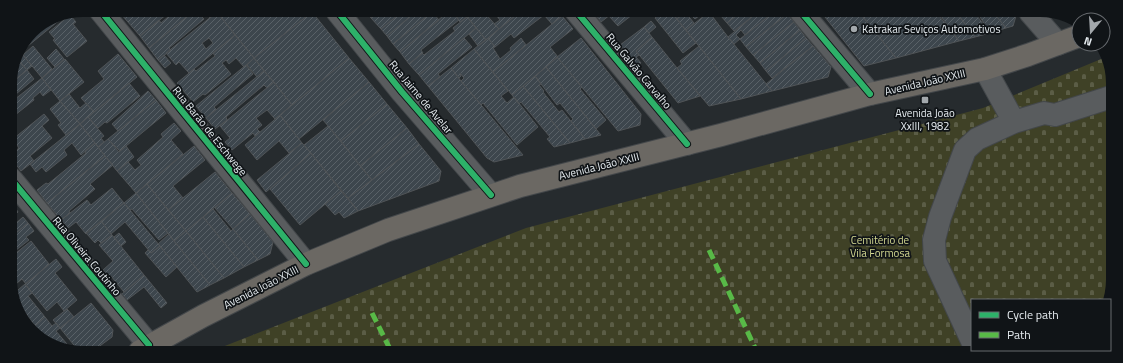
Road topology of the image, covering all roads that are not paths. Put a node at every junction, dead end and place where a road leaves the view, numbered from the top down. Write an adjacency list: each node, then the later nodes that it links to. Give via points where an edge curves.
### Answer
1 (106, 17): 15 (street, Rua Barão de Eschwege)
2 (342, 17): 14 (street, Rua Jaime de Avelar, via 402,92)
3 (581, 17): 12 (street, Rua Galvão Carvalho)
4 (805, 17): 9 (street)
5 (1034, 17): 7 (street)
6 (1071, 39): 7 (main road, Avenida João XXIII)
7 (1058, 44): 8 (main road, Avenida João XXIII)
8 (985, 69): 9 (main road, Avenida João XXIII); 11 (street)
9 (870, 94): 12 (main road, Avenida João XXIII)
10 (1106, 99): 11 (street, via 1055,116 1044,113)
11 (1014, 122): 16 (street, via 977,139 965,150 934,240 935,261)
12 (687, 144): 14 (main road, Avenida João XXIII)
13 (17, 187): 17 (street, Rua Oliveira Coutinho)
14 (491, 195): 15 (main road, Avenida João XXIII, via 388,230)
15 (306, 264): 18 (main road, Avenida João XXIII)
16 (971, 339)
17 (142, 346)
18 (148, 346)

